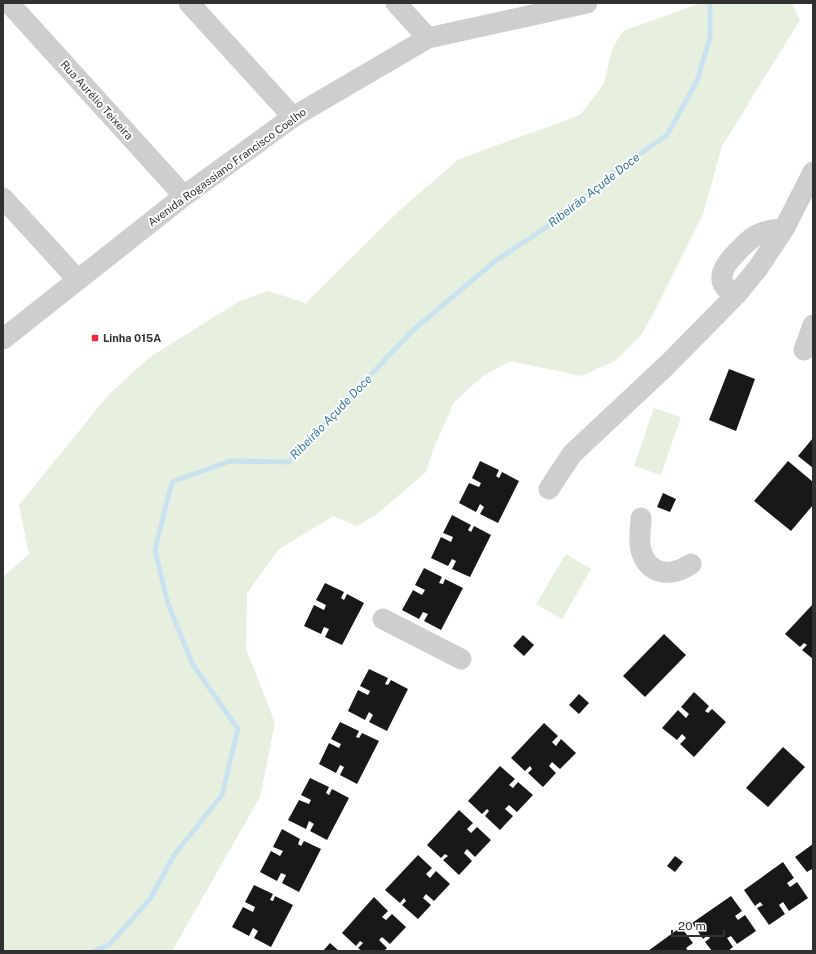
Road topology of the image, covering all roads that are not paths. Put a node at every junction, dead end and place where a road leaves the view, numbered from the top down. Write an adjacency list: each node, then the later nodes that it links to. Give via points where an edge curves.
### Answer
1 (9, 3): 9 (street, Rua Aurélio Teixeira)
2 (189, 3): 7 (street)
3 (396, 3): 6 (street)
4 (587, 3): 5 (street, Avenida Rogassiano Francisco Coelho)
5 (565, 5): 6 (street, Avenida Rogassiano Francisco Coelho)
6 (428, 38): 7 (street, Avenida Rogassiano Francisco Coelho)
7 (293, 117): 9 (street, Avenida Rogassiano Francisco Coelho)
8 (813, 172): 11 (street)
9 (184, 196): 12 (street, Avenida Rogassiano Francisco Coelho)
10 (3, 198): 12 (street)
11 (784, 229): 13 (street); 13 (street, via 768,231 750,239 725,264 722,281 725,287)
12 (78, 280): 15 (street, Avenida Rogassiano Francisco Coelho)
13 (736, 295): 17 (street, via 667,365 572,454)
14 (813, 325): 16 (street)
15 (3, 340)
16 (804, 350)
17 (549, 489)
18 (641, 518): 19 (street, via 641,550 650,566 675,573)
19 (692, 564)
20 (383, 619): 21 (street)
21 (461, 659)

